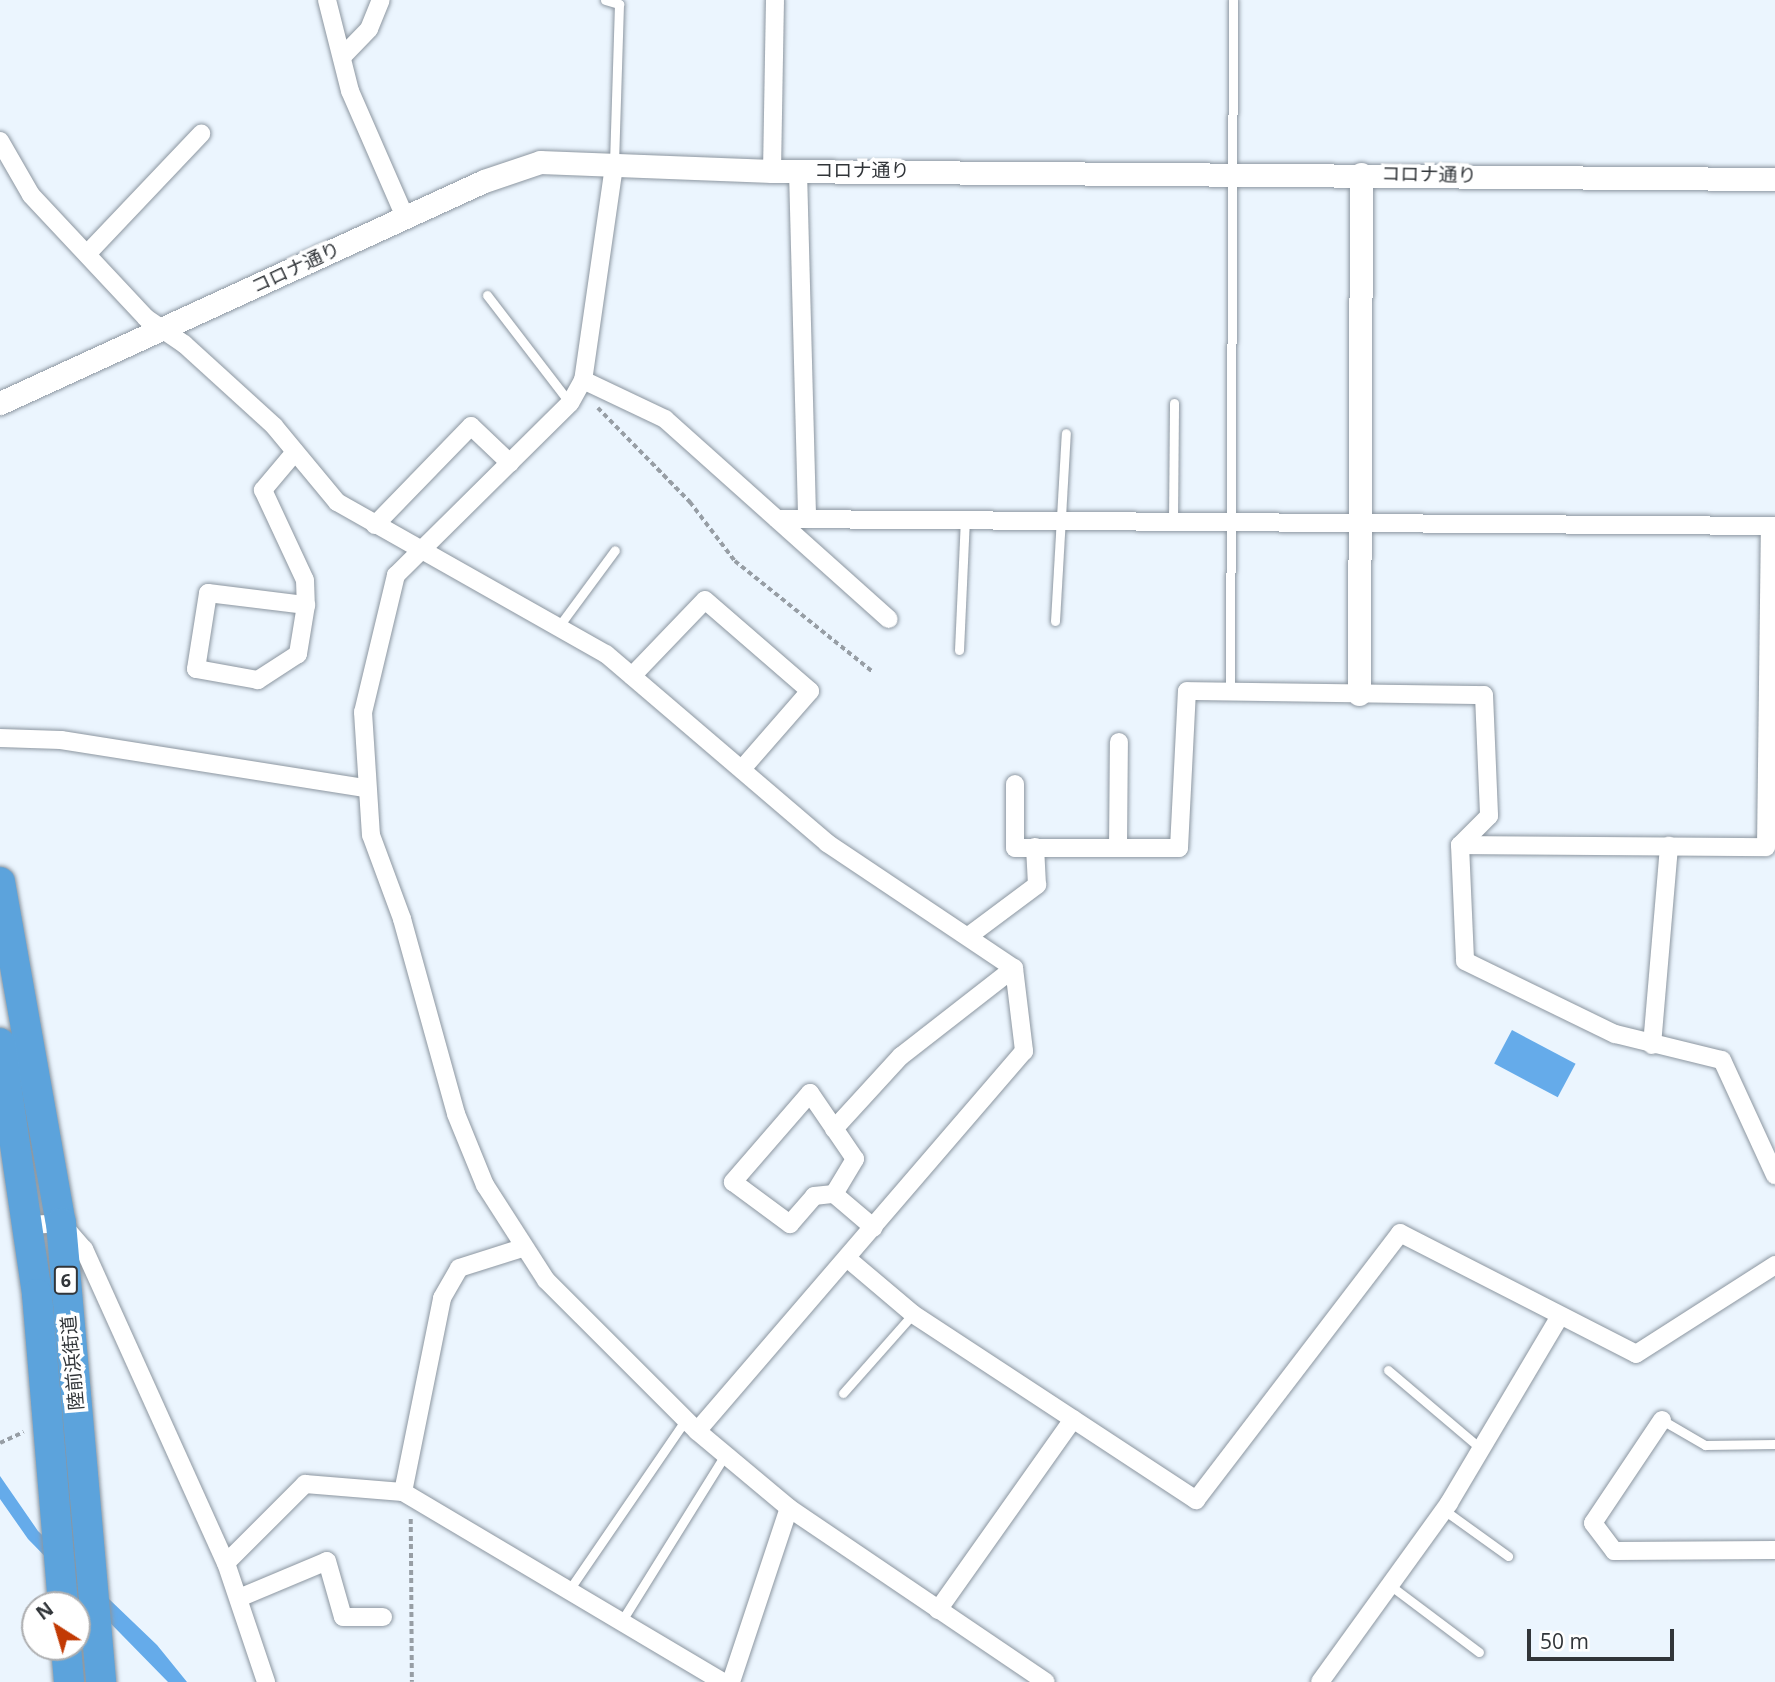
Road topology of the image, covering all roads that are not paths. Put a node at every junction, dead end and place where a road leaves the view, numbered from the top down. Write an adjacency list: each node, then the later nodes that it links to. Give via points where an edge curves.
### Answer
1 (327, 0): 6 (street)
2 (382, 0): 6 (street, via 369,29)
3 (605, 0): 9 (lane, via 619,4)
4 (775, 0): 10 (street)
5 (1233, 0): 12 (lane)
6 (342, 57): 15 (street)
7 (201, 134): 16 (street)
8 (0, 141): 16 (street, via 31,195)
9 (614, 166): 10 (street, コロナ通り); 15 (street, コロナ通り, via 540,163); 19 (street)
10 (772, 171): 11 (street, コロナ通り)
11 (798, 171): 12 (street, コロナ通り); 26 (street)
12 (1235, 171): 13 (street, コロナ通り); 30 (lane)
13 (1361, 174): 14 (street, コロナ通り); 31 (street)
14 (1775, 179)
15 (405, 217): 18 (street, コロナ通り)
16 (87, 254): 18 (street)
17 (487, 295): 19 (lane)
18 (166, 330): 21 (street, コロナ通り); 23 (street)
19 (577, 391): 24 (street); 25 (street, via 665,419)
20 (1174, 402): 29 (lane)
21 (0, 403)
22 (1066, 433): 28 (lane)
23 (295, 452): 32 (street, via 337,502); 36 (street, via 263,490 305,580)
24 (510, 463): 32 (street, via 471,426); 34 (street)
25 (777, 519): 26 (street); 37 (street)
26 (807, 519): 27 (street)
27 (965, 520): 28 (street); 40 (lane)
28 (1059, 521): 29 (street); 38 (lane)
29 (1173, 522): 30 (street)
30 (1235, 523): 31 (street); 42 (lane)
31 (1359, 523): 33 (street); 43 (street)
32 (375, 525): 34 (street)
33 (1773, 526): 50 (street, via 1766,847)
34 (417, 550): 39 (street); 48 (street, via 396,575 363,712)
35 (615, 550): 39 (lane)
36 (306, 605): 36 (street, via 208,593 196,669 258,680 298,654)
37 (889, 619)
38 (1055, 621)
39 (559, 626): 41 (street)
40 (959, 650)
41 (632, 676): 46 (street); 46 (street, via 705,600 810,691)
42 (1230, 692): 43 (street); 52 (street, via 1187,691 1179,848)
43 (1359, 694): 49 (street, via 1484,695 1489,816)
44 (0, 738): 48 (street, via 61,740)
45 (1119, 742): 52 (street)
46 (743, 769): 54 (street, via 878,881)
47 (1015, 784): 51 (street, via 1015,848)
48 (365, 788): 64 (street, via 371,835 402,919 456,1114 485,1185)
49 (1460, 845): 50 (street); 56 (street, via 1465,961)
50 (1669, 846): 56 (street)
51 (1035, 847): 52 (street); 54 (street, via 1037,885)
52 (1118, 848)
53 (0, 882): 61 (highway, 陸前浜街道 / 6)
54 (970, 935): 55 (street)
55 (1014, 968): 58 (street, via 901,1056); 63 (street, via 1024,1051)
56 (1652, 1045): 59 (street, via 1722,1060)
57 (0, 1046): 62 (highway, 陸前浜街道 / 6)
58 (834, 1129): 60 (street, via 855,1159); 60 (street, via 810,1093 733,1182 790,1224 814,1196)
59 (1775, 1175)
60 (834, 1194): 63 (street)
61 (61, 1223): 62 (street); 82 (street, via 84,1249); 94 (highway, 陸前浜街道 / 6)
62 (28, 1225): 85 (highway, 陸前浜街道 / 6)
63 (874, 1228): 65 (street)
64 (522, 1248): 73 (street, via 583,1319); 77 (street, via 459,1268 442,1298)
65 (848, 1259): 67 (street); 73 (street)
66 (1775, 1265): 68 (street, via 1636,1354)
67 (913, 1314): 70 (lane); 71 (street)
68 (1559, 1318): 71 (street, via 1400,1233 1196,1500); 75 (street)
69 (1388, 1370): 75 (lane)
70 (843, 1393)
71 (1073, 1419): 87 (street)
72 (1662, 1420): 74 (lane, via 1705,1445); 80 (street, via 1593,1523 1614,1551)
73 (691, 1425): 76 (street); 84 (lane)
74 (1775, 1444)
75 (1480, 1448): 79 (street)
76 (726, 1455): 78 (street); 89 (lane)
77 (406, 1494): 82 (street, via 306,1485); 84 (street)
78 (789, 1508): 87 (street); 97 (street)
79 (1444, 1510): 81 (lane); 83 (street)
80 (1775, 1550)
81 (1508, 1556)
82 (226, 1563): 86 (street)
83 (1391, 1586): 90 (lane); 92 (street)
84 (569, 1590): 89 (street)
85 (62, 1591)
86 (239, 1598): 88 (street, via 327,1561 343,1617); 95 (street)
87 (938, 1610): 98 (street)
88 (383, 1617)
89 (621, 1622): 96 (street)
90 (1479, 1652)
91 (67, 1661): 93 (highway)
92 (1322, 1681)
93 (69, 1682)
94 (101, 1682)
95 (265, 1682)
96 (723, 1682)
97 (731, 1682)
98 (1046, 1682)

